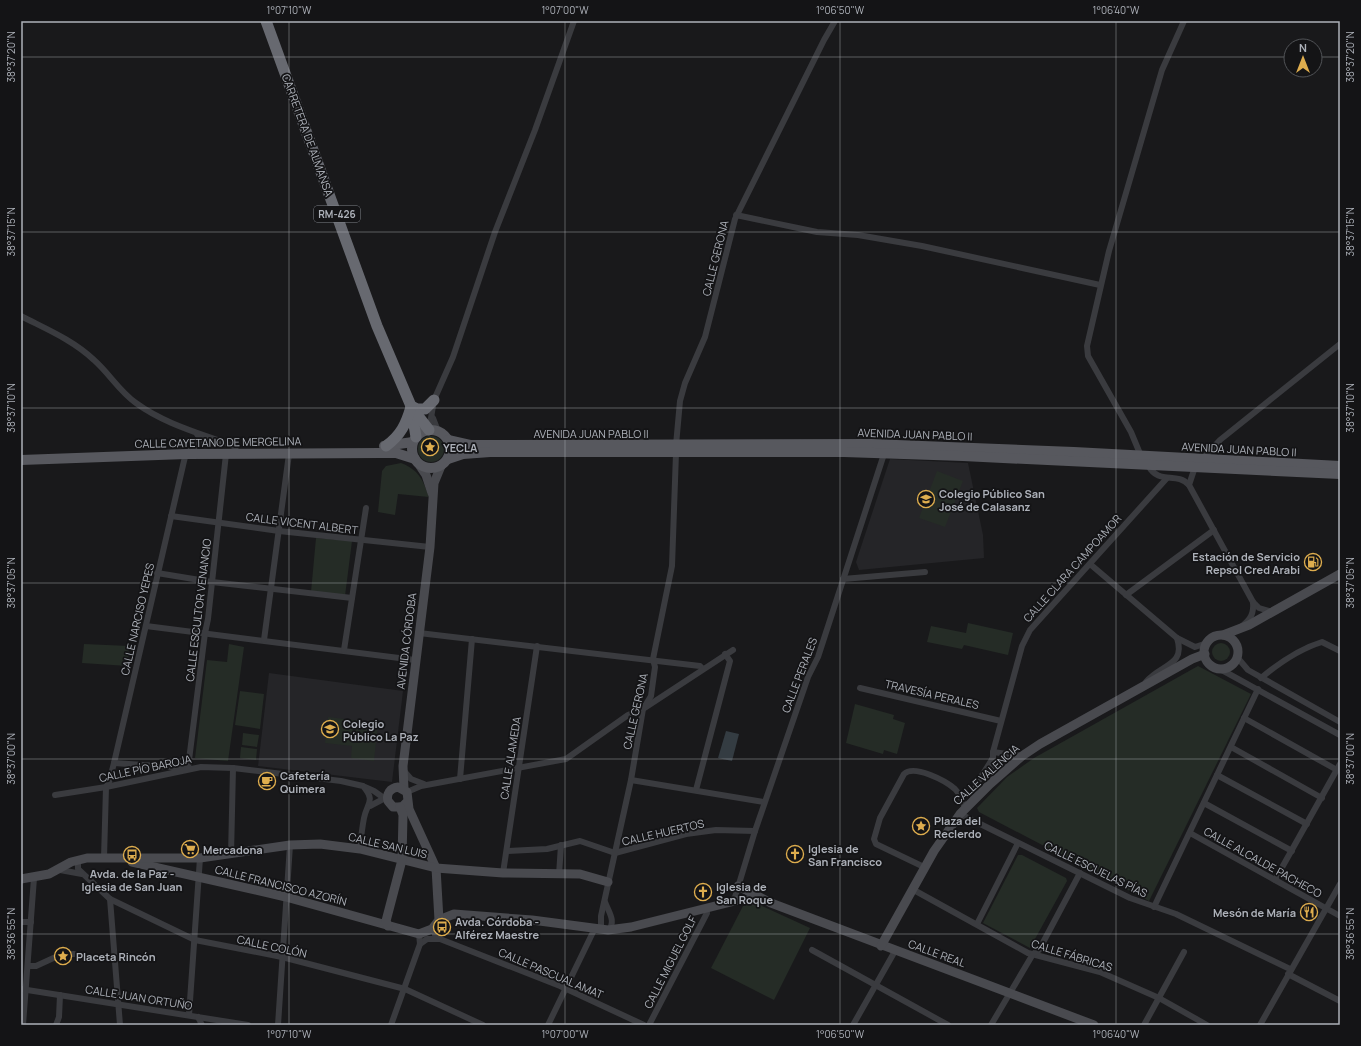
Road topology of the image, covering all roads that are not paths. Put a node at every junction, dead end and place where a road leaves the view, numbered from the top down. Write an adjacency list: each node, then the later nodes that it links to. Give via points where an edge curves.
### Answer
1 (266, 21): 10 (highway, CARRETERA DE ALMANSA / RM-426, via 377,326)
2 (574, 21): 9 (street, via 535,130 494,232 453,357)
3 (835, 21): 5 (street, CALLE GERONA)
4 (1184, 21): 6 (street, via 1162,70)
5 (736, 215): 6 (street, via 817,232 858,235 922,246); 19 (street, CALLE GERONA, via 705,337 684,383)
6 (1100, 285): 25 (street, via 1087,352 1135,440)
7 (21, 316): 12 (street, via 68,340 94,360 110,379 138,404)
8 (1340, 344): 29 (street, via 1237,426)
9 (434, 400): 10 (highway, via 424,409 417,410); 11 (street)
10 (411, 406): 11 (highway, RM-426); 13 (highway, RM-426); 15 (highway, via 403,430)
11 (432, 430): 13 (main road); 14 (main road)
12 (197, 434): 16 (street, via 199,440); 17 (street)
13 (415, 439): 15 (main road, CALLE CAYETANO DE MERGELINA); 27 (main road, via 412,454)
14 (448, 440): 18 (main road); 28 (main road, via 451,450)
15 (386, 446): 17 (main road, CALLE CAYETANO DE MERGELINA)
16 (195, 447): 17 (main road, CALLE CAYETANO DE MERGELINA); 20 (main road, CALLE CAYETANO DE MERGELINA); 21 (street)
17 (236, 447)
18 (490, 449): 19 (main road, AVENIDA JUAN PABLO II); 28 (main road, via 463,454)
19 (676, 449): 24 (main road, AVENIDA JUAN PABLO II); 25 (main road, AVENIDA JUAN PABLO II, via 871,444); 72 (street, CALLE GERONA, via 672,566)
20 (21, 453)
21 (186, 454): 22 (main road, CALLE CAYETANO DE MERGELINA); 26 (main road, CALLE CAYETANO DE MERGELINA); 37 (street, CALLE NARCISO YEPES)
22 (226, 454): 23 (main road, CALLE CAYETANO DE MERGELINA); 38 (street, CALLE ESCULTOR VENANCIO)
23 (289, 454): 27 (main road, CALLE CAYETANO DE MERGELINA, via 396,453); 40 (street)
24 (884, 454): 30 (main road, AVENIDA JUAN PABLO II); 47 (street, CALLE PERALES)
25 (1140, 456): 29 (main road, AVENIDA JUAN PABLO II)
26 (21, 460)
27 (416, 461): 28 (main road, via 430,468); 35 (main road, via 426,475)
28 (445, 462): 35 (main road, AVENIDA CÓRDOBA, via 436,477)
29 (1198, 463): 30 (main road, AVENIDA JUAN PABLO II); 31 (main road, AVENIDA JUAN PABLO II); 32 (main road, AVENIDA JUAN PABLO II); 34 (street)
30 (1148, 465): 33 (street, via 1154,475)
31 (1340, 466)
32 (1340, 474)
33 (1167, 478): 34 (street, via 1181,479); 43 (street, CALLE CLARA CAMPOAMOR)
34 (1189, 485): 39 (street)
35 (433, 496): 42 (main road, AVENIDA CÓRDOBA)
36 (366, 508): 41 (street)
37 (171, 516): 38 (street, CALLE VICENT ALBERT); 45 (street, CALLE NARCISO YEPES)
38 (219, 523): 40 (street, CALLE VICENT ALBERT); 48 (street, CALLE ESCULTOR VENANCIO)
39 (1214, 530): 50 (street); 52 (street)
40 (279, 531): 41 (street, CALLE VICENT ALBERT); 49 (street)
41 (361, 540): 42 (street, CALLE VICENT ALBERT); 51 (street)
42 (430, 547): 58 (main road, AVENIDA CÓRDOBA)
43 (1090, 564): 50 (street); 82 (street, CALLE CLARA CAMPOAMOR, via 1030,630 1022,646)
44 (925, 572): 47 (street)
45 (157, 574): 48 (street); 55 (street, CALLE NARCISO YEPES)
46 (1340, 574): 53 (main road)
47 (843, 579): 108 (street, CALLE PERALES, via 818,657 808,677)
48 (212, 582): 49 (street); 57 (street, CALLE ESCULTOR VENANCIO)
49 (271, 590): 51 (street); 62 (street)
50 (1126, 595): 60 (street)
51 (352, 598): 66 (street)
52 (1253, 602): 53 (street, via 1259,608); 56 (street, via 1251,617)
53 (1272, 612): 54 (main road)
54 (1249, 625): 56 (main road); 65 (main road, via 1241,634)
55 (146, 626): 57 (street); 88 (street, CALLE NARCISO YEPES)
56 (1235, 632): 59 (main road)
57 (205, 633): 62 (street); 90 (street, CALLE ESCULTOR VENANCIO)
58 (419, 633): 61 (street); 73 (main road, AVENIDA CÓRDOBA)
59 (1224, 636): 63 (main road, via 1214,637); 65 (main road, via 1233,640)
60 (1177, 638): 63 (street, via 1195,647); 78 (street, via 1180,648 1177,658 1154,674)
61 (472, 639): 64 (street); 96 (street)
62 (264, 640): 66 (street)
63 (1207, 643): 70 (main road)
64 (537, 646): 72 (street); 92 (street, CALLE ALAMEDA)
65 (1237, 646): 71 (main road)
66 (344, 650): 73 (street)
67 (734, 650): 69 (street)
68 (1340, 651): 76 (street, via 1322,642 1311,645 1281,662)
69 (725, 654): 74 (street); 103 (street, via 730,661)
70 (1204, 654): 75 (main road, via 1210,665); 78 (main road, CALLE VALENCIA)
71 (1237, 657): 75 (main road, via 1228,667); 76 (street, via 1248,670)
72 (653, 659): 74 (street, via 700,666); 80 (street, CALLE GERONA, via 655,667 651,696)
73 (415, 660): 93 (main road, AVENIDA CÓRDOBA)
74 (703, 669): 80 (street)
75 (1220, 669): 79 (street)
76 (1261, 678): 83 (street)
77 (860, 688): 82 (street, TRAVESÍA PERALES)
78 (1142, 688): 87 (main road, CALLE VALENCIA, via 1062,730)
79 (1258, 689): 81 (street); 84 (street)
80 (643, 708): 92 (street, via 628,715 566,759); 97 (street, CALLE GERONA)
81 (1244, 718): 85 (street); 89 (street)
82 (1000, 721): 86 (street, CALLE CLARA CAMPOAMOR)
83 (1340, 722)
84 (1340, 735)
85 (1231, 747): 95 (street); 106 (street)
86 (993, 755): 87 (street); 94 (street, via 993,764); 107 (street, CALLE CLARA CAMPOAMOR, via 975,787)
87 (1022, 756): 94 (main road, CALLE VALENCIA)
88 (114, 763): 90 (street); 100 (street, CALLE NARCISO YEPES)
89 (1338, 767): 106 (street)
90 (188, 768): 91 (street, CALLE PÍO BAROJA); 100 (street, CALLE PÍO BAROJA)
91 (233, 768): 99 (street, CALLE PÍO BAROJA); 123 (street)
92 (519, 768): 96 (street); 120 (street, CALLE ALAMEDA)
93 (402, 769): 98 (street, via 420,784); 101 (main road); 102 (main road, AVENIDA CÓRDOBA)
94 (1001, 774): 107 (main road, CALLE VALENCIA)
95 (1217, 775): 109 (street); 113 (street)
96 (460, 779): 98 (street)
97 (631, 780): 103 (street); 122 (street, CALLE GERONA)
98 (434, 784): 102 (street)
99 (363, 786): 105 (street, CALLE PÍO BAROJA); 111 (street, via 369,794)
100 (106, 787): 104 (street, CALLE PÍO BAROJA); 124 (street, CALLE NARCISO YEPES)
101 (395, 787): 102 (main road); 105 (main road)
102 (406, 790): 110 (main road)
103 (696, 790): 108 (street)
104 (55, 795)
105 (387, 798): 110 (main road, via 393,807); 111 (street)
106 (1322, 798): 113 (street)
107 (974, 800): 112 (main road, CALLE VALENCIA)
108 (764, 802): 114 (street, CALLE PERALES)
109 (1204, 803): 115 (street); 121 (street)
110 (404, 805): 128 (main road); 130 (main road)
111 (370, 806): 119 (street, via 365,816)
112 (963, 811): 116 (street, CALLE ESCUELAS PÍAS); 129 (main road, CALLE VALENCIA); 129 (street, via 960,796 951,787 918,770 904,774 880,818 874,839 876,844)
113 (1307, 824): 121 (street)
114 (755, 832): 122 (street, CALLE HUERTOS, via 716,830 686,834); 142 (street, CALLE PERALES)
115 (1190, 833): 139 (street, CALLE ALCALDE PACHECO); 149 (street)
116 (1018, 843): 133 (street, CALLE ESCUELAS PÍAS); 156 (street)
117 (290, 845): 119 (main road, CALLE SAN LUIS, via 320,844); 123 (main road, CALLE SAN LUIS); 144 (street)
118 (561, 845): 120 (street, CALLE HUERTOS, via 547,849); 122 (street, CALLE HUERTOS, via 584,842); 135 (street)
119 (360, 849): 128 (main road, CALLE SAN LUIS)
120 (507, 851): 132 (street, CALLE ALAMEDA)
121 (1292, 851): 139 (street)
122 (615, 853): 140 (street, CALLE GERONA)
123 (231, 855): 126 (main road, CALLE SAN LUIS)
124 (104, 858): 125 (main road); 127 (main road)
125 (117, 858): 126 (main road, CALLE SAN LUIS); 136 (main road, CALLE FRANCISCO AZORÍN)
126 (200, 858): 136 (street)
127 (78, 860): 131 (main road); 134 (street, CALLE COLÓN, via 78,869)
128 (402, 860): 130 (main road, CALLE SAN LUIS); 157 (main road, via 386,920)
129 (924, 867): 143 (main road, CALLE VALENCIA)
130 (436, 868): 132 (main road, CALLE SAN LUIS); 155 (main road)
131 (58, 870): 134 (street); 137 (main road)
132 (502, 873): 135 (main road, CALLE SAN LUIS)
133 (1080, 873): 149 (street, CALLE ESCUELAS PÍAS); 168 (street, via 1039,950)
134 (83, 875): 145 (street, CALLE COLÓN)
135 (559, 875): 140 (main road, CALLE SAN LUIS, via 585,875)
136 (199, 877): 144 (main road, CALLE FRANCISCO AZORÍN); 161 (street)
137 (34, 878): 138 (main road); 154 (street)
138 (21, 879)
139 (1275, 880): 151 (street, CALLE ALCALDE PACHECO)
140 (608, 882): 146 (street, CALLE GERONA)
141 (1340, 884): 151 (street)
142 (738, 886): 147 (street, CALLE PERALES, via 735,897); 148 (main road)
143 (912, 889): 156 (street, CALLE FÁBRICAS); 163 (main road, CALLE VALENCIA)
144 (286, 897): 157 (main road, CALLE FRANCISCO AZORÍN); 169 (street)
145 (110, 899): 161 (street, CALLE COLÓN); 180 (street)
146 (605, 901): 158 (street, CALLE GERONA, via 601,916); 158 (street, CALLE GERONA, via 612,925)
147 (730, 902): 148 (main road, via 749,900); 150 (main road)
148 (771, 903): 163 (main road, CALLE REAL)
149 (1154, 907): 171 (street, CALLE ESCUELAS PÍAS, via 1176,914)
150 (705, 908): 158 (main road, via 631,927); 193 (street, CALLE MIGUEL GOLF, via 707,913)
151 (1326, 909): 152 (street, CALLE ALCALDE PACHECO); 171 (street)
152 (1340, 916)
153 (21, 922): 154 (street)
154 (32, 922): 170 (street)
155 (437, 923): 158 (main road, via 454,914 540,920); 159 (main road, via 429,931); 160 (street, via 435,935)
156 (977, 924): 168 (street, CALLE FÁBRICAS)
157 (388, 926): 159 (main road, CALLE FRANCISCO AZORÍN)
158 (602, 929): 173 (street)
159 (419, 934): 162 (street)
160 (440, 939): 162 (street, via 426,939); 173 (street, CALLE PASCUAL AMAT)
161 (195, 940): 169 (street, CALLE COLÓN); 181 (street)
162 (420, 944): 175 (street)
163 (881, 946): 165 (main road, CALLE REAL)
164 (812, 950): 172 (street)
165 (896, 951): 172 (street); 176 (main road, CALLE REAL)
166 (1184, 952): 178 (street)
167 (74, 954): 170 (street, via 56,956 36,966)
168 (1033, 954): 176 (street); 178 (street, CALLE FÁBRICAS, via 1090,969)
169 (282, 957): 175 (street, CALLE COLÓN); 188 (street)
170 (29, 966): 174 (street)
171 (1289, 972): 179 (street, CALLE ESCUELAS PÍAS); 200 (street)
172 (876, 985): 194 (street); 195 (street)
173 (565, 988): 191 (street); 192 (street, CALLE PASCUAL AMAT)
174 (24, 989): 177 (street, CALLE JUAN ORTUÑO); 183 (street)
175 (405, 989): 189 (street); 190 (street, CALLE COLÓN)
176 (1010, 993): 196 (street); 197 (main road, CALLE REAL)
177 (60, 995): 180 (street, CALLE JUAN ORTUÑO); 184 (street)
178 (1159, 998): 198 (street); 199 (street, CALLE FÁBRICAS)
179 (1340, 1001)
180 (120, 1004): 181 (street, CALLE JUAN ORTUÑO); 185 (street)
181 (189, 1014): 182 (street, CALLE JUAN ORTUÑO)
182 (198, 1017): 186 (street); 187 (street, CALLE JUAN ORTUÑO)
183 (23, 1025)
184 (56, 1025)
185 (120, 1025)
186 (202, 1025)
187 (248, 1025)
188 (278, 1025)
189 (391, 1025)
190 (483, 1025)
191 (548, 1025)
192 (644, 1025)
193 (648, 1025)
194 (852, 1025)
195 (948, 1025)
196 (991, 1025)
197 (1094, 1025)
198 (1144, 1025)
199 (1207, 1025)
200 (1260, 1025)

